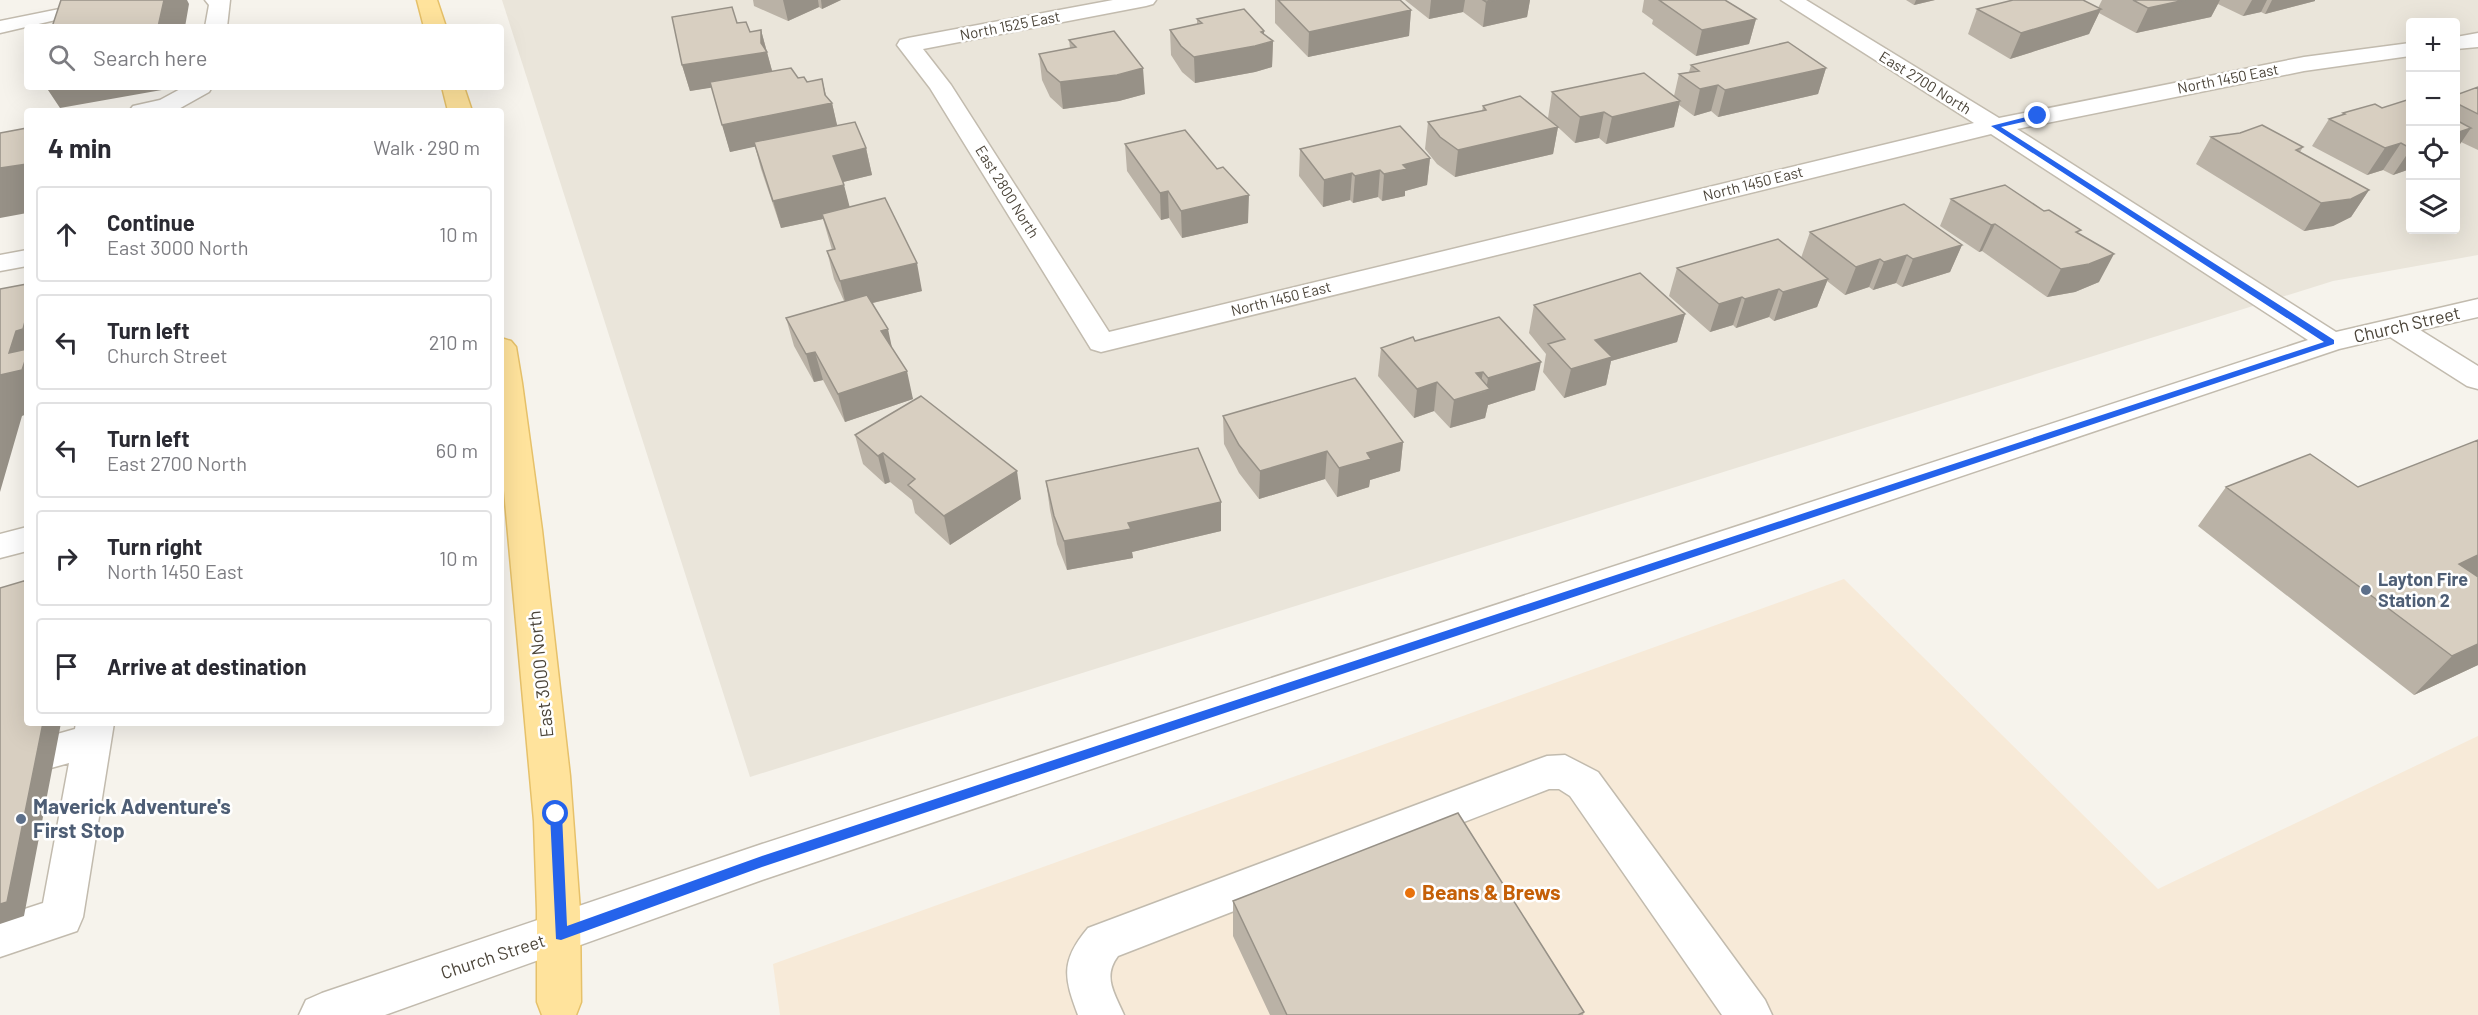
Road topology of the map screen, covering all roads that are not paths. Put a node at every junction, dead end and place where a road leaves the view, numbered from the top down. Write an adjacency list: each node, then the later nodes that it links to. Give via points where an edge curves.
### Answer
1 (145, 0): 8 (street, via 60,13)
2 (215, 0): 6 (street, via 220,1)
3 (427, 0): 7 (main road)
4 (1146, 0): 11 (street, North 1525 East)
5 (1791, 0): 17 (street, East 2700 North)
6 (216, 24)
7 (434, 24)
8 (1, 29)
9 (2478, 40): 10 (street)
10 (2460, 42)
11 (908, 45): 23 (street, East 2800 North, via 940,85)
12 (2406, 50): 17 (street, North 1450 East, via 2282,69)
13 (196, 90): 15 (street)
14 (454, 90): 16 (main road)
15 (157, 108)
16 (459, 108)
17 (1995, 126): 22 (street, East 2700 North); 23 (street, North 1450 East)
18 (24, 259): 19 (street)
19 (0, 263)
20 (2478, 308): 21 (street, Church Street)
21 (2396, 328): 22 (street, Church Street); 25 (street)
22 (2331, 342): 30 (street, Church Street, via 762,862)
23 (1101, 343)
24 (504, 365): 30 (main road, East 3000 North, via 516,436 556,814)
25 (2478, 379)
26 (24, 540): 27 (street)
27 (0, 546)
28 (94, 731): 29 (street); 31 (street, via 62,917)
29 (0, 766)
30 (561, 934): 33 (main road, East 3000 North); 34 (street, Church Street)
31 (0, 938)
32 (1094, 997): 35 (street, via 1089,957 1103,942 1547,773 1565,772 1584,784)
33 (564, 1011)
34 (322, 1015)
35 (1749, 1015)

